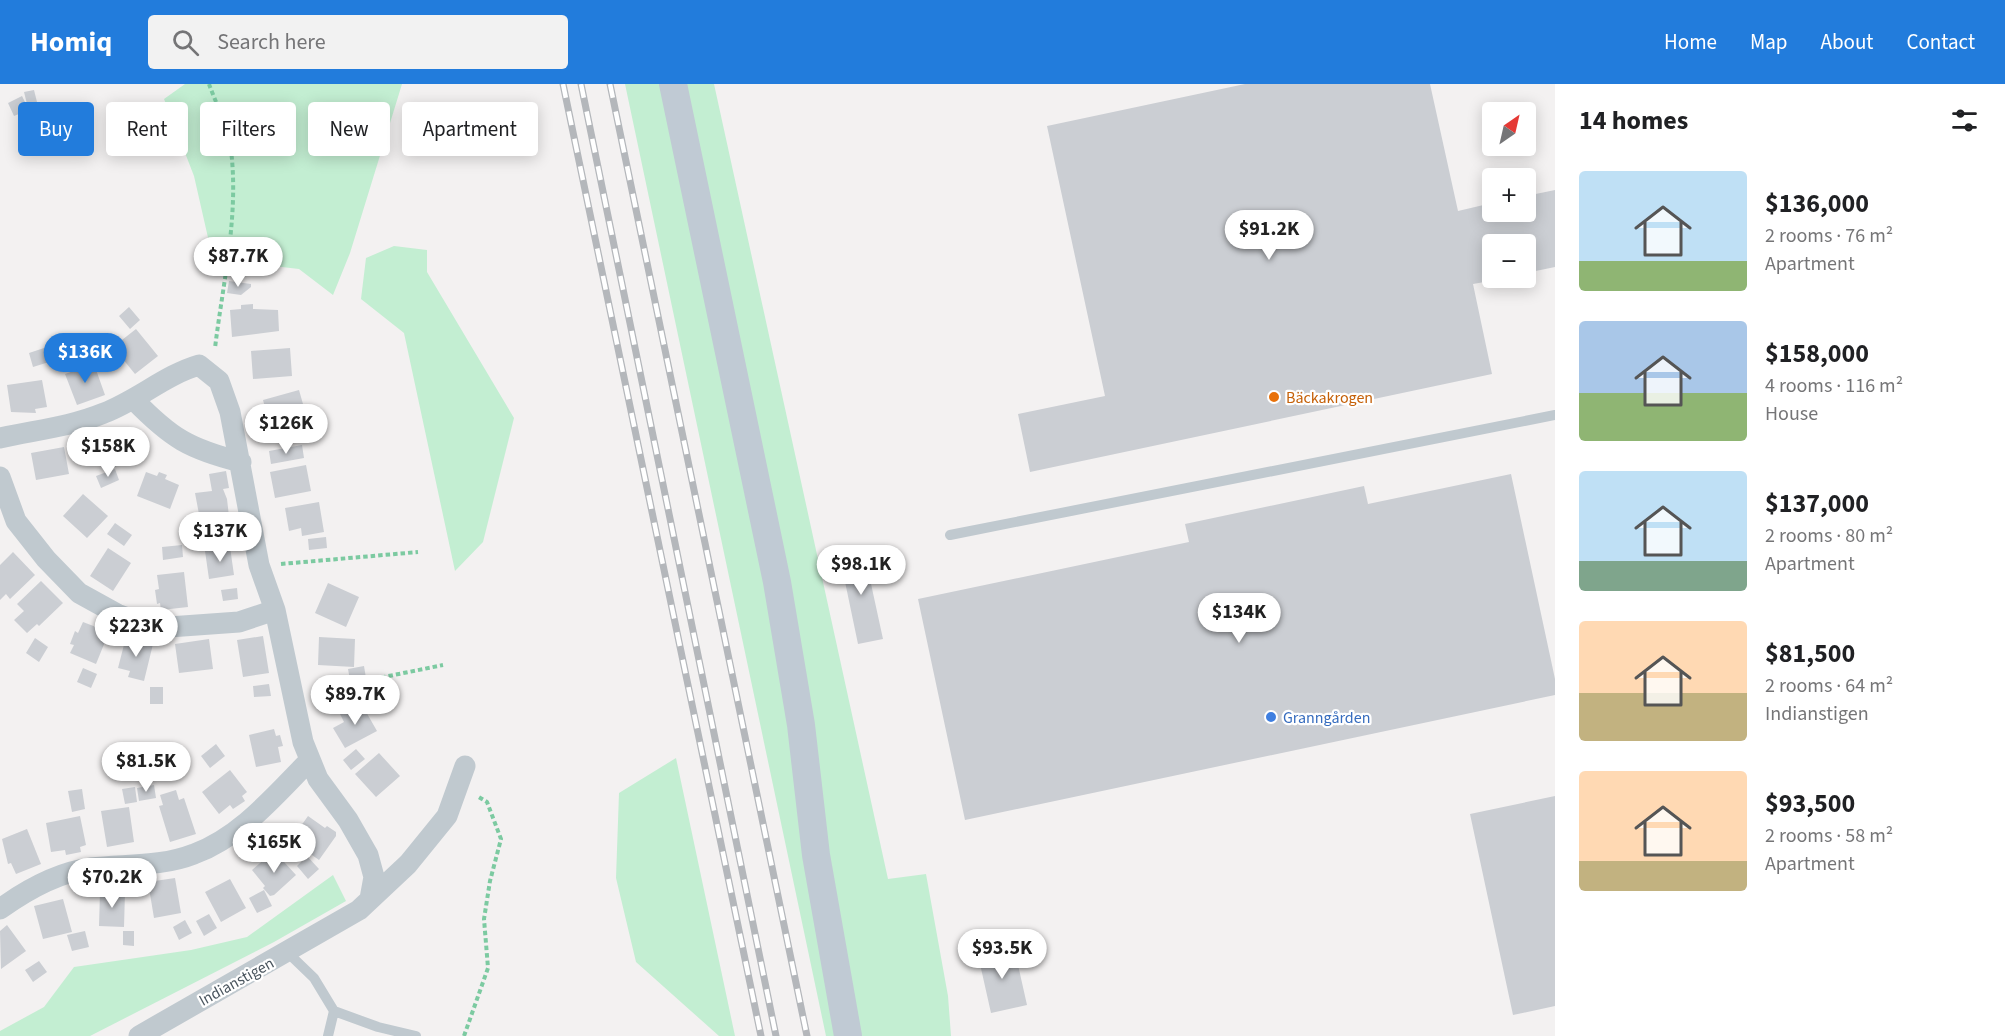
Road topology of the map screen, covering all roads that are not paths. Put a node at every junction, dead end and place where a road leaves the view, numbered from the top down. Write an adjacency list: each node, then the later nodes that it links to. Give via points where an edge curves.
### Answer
1 (673, 84): 18 (main road, via 777,582 801,725 816,855)
2 (134, 400): 4 (street, via 68,426); 5 (street, via 162,429 200,452); 5 (street, via 177,372 199,365 219,381)
3 (1555, 415): 7 (lane)
4 (0, 438)
5 (241, 462): 8 (street, via 259,565)
6 (0, 477): 8 (street, via 16,521 46,559 79,593 117,614 155,628 238,622)
7 (950, 536)
8 (275, 610): 9 (street, via 286,652 291,696)
9 (310, 760): 11 (street, via 318,779 368,855 374,877); 12 (street, via 249,820 220,842 162,862 88,868 43,884)
10 (462, 776): 11 (street, via 447,816 408,864)
11 (370, 900): 13 (street)
12 (0, 909)
13 (287, 952): 14 (lane, Indianstigen, via 314,978); 15 (street, Indianstigen)
14 (334, 1011): 16 (lane); 17 (lane)
15 (139, 1036)
16 (328, 1036)
17 (416, 1036)
18 (848, 1036)

